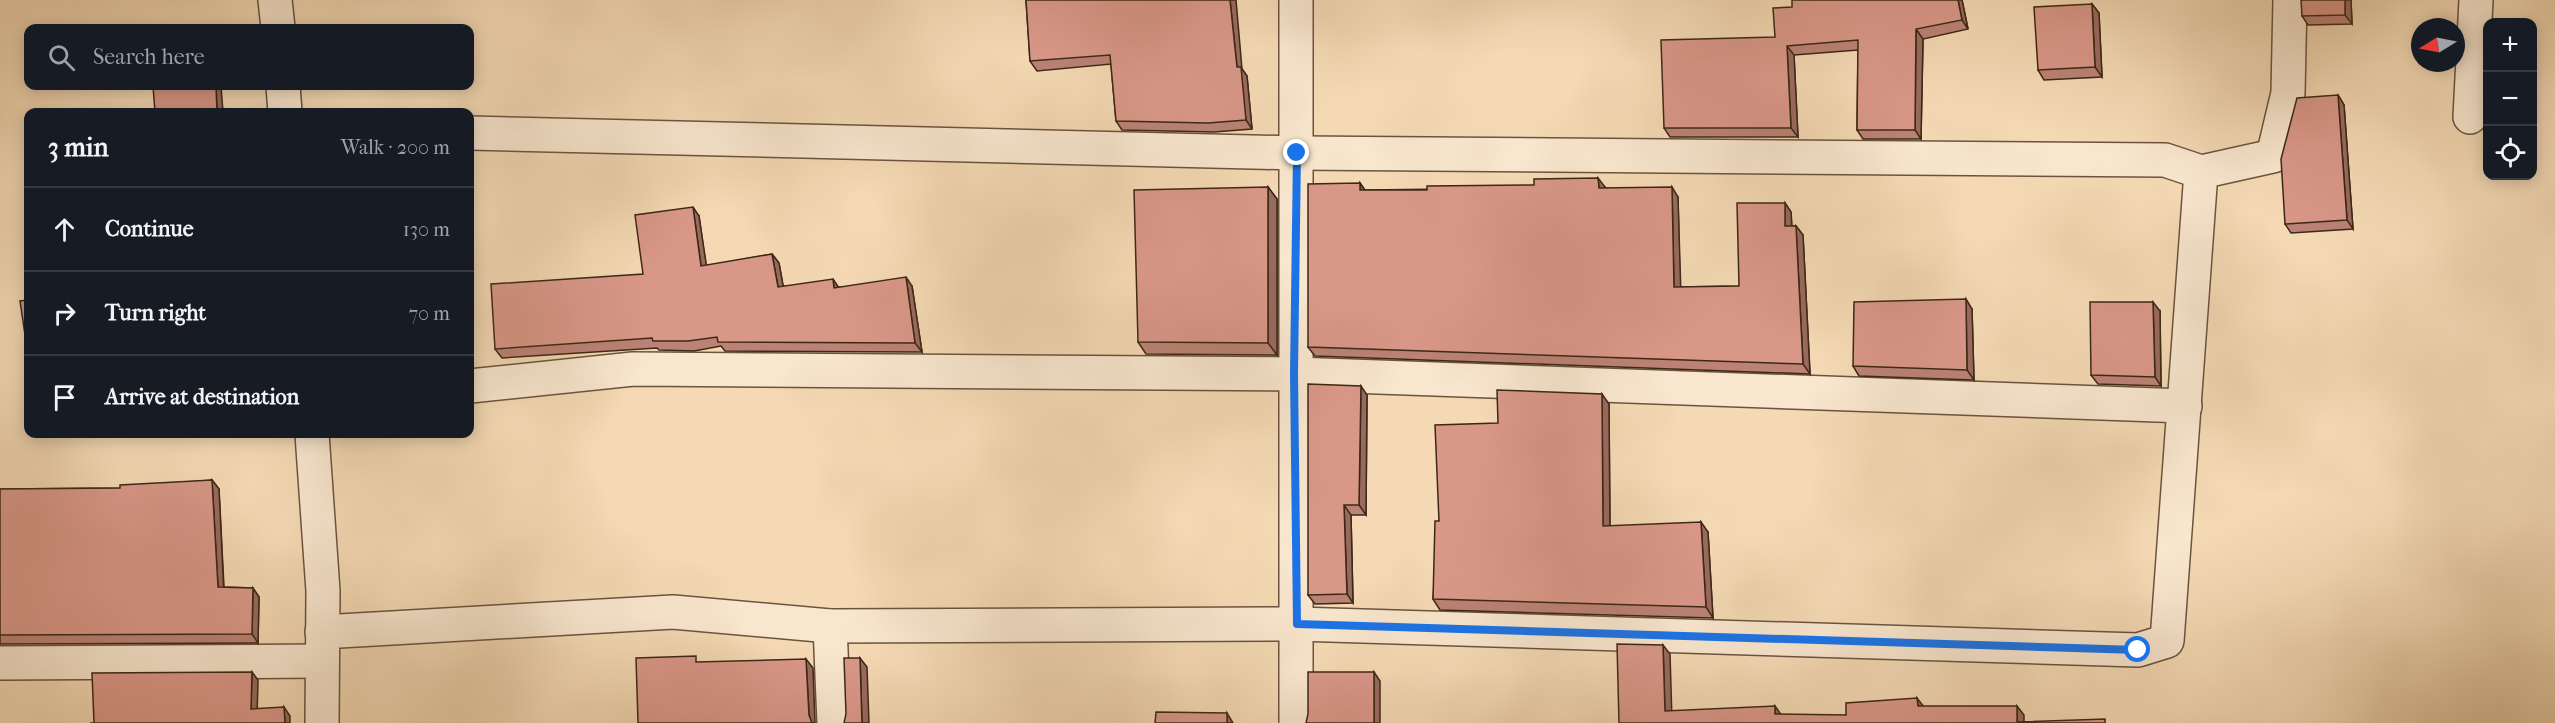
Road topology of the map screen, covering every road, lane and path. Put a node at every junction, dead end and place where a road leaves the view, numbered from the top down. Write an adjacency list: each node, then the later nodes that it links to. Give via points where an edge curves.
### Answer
1 (275, 0): 5 (street)
2 (1296, 0): 10 (street)
3 (2290, 0): 11 (street, via 2288,93 2273,156)
4 (2476, 0): 8 (street)
5 (278, 24)
6 (283, 90): 7 (street)
7 (285, 108)
8 (2470, 117)
9 (474, 133): 10 (street)
10 (1297, 153): 11 (street, via 2164,160); 12 (street)
11 (2201, 172): 14 (street)
12 (1294, 374): 13 (street, via 633,369); 14 (street); 16 (street)
13 (474, 386)
14 (2186, 406): 16 (street, via 2167,641 2138,650)
15 (312, 438): 18 (street, via 323,591)
16 (1297, 624): 17 (street); 22 (street)
17 (830, 626): 18 (street, via 673,612); 21 (street)
18 (322, 646): 19 (street); 20 (street)
19 (0, 663)
20 (321, 723)
21 (834, 723)
22 (1296, 723)

